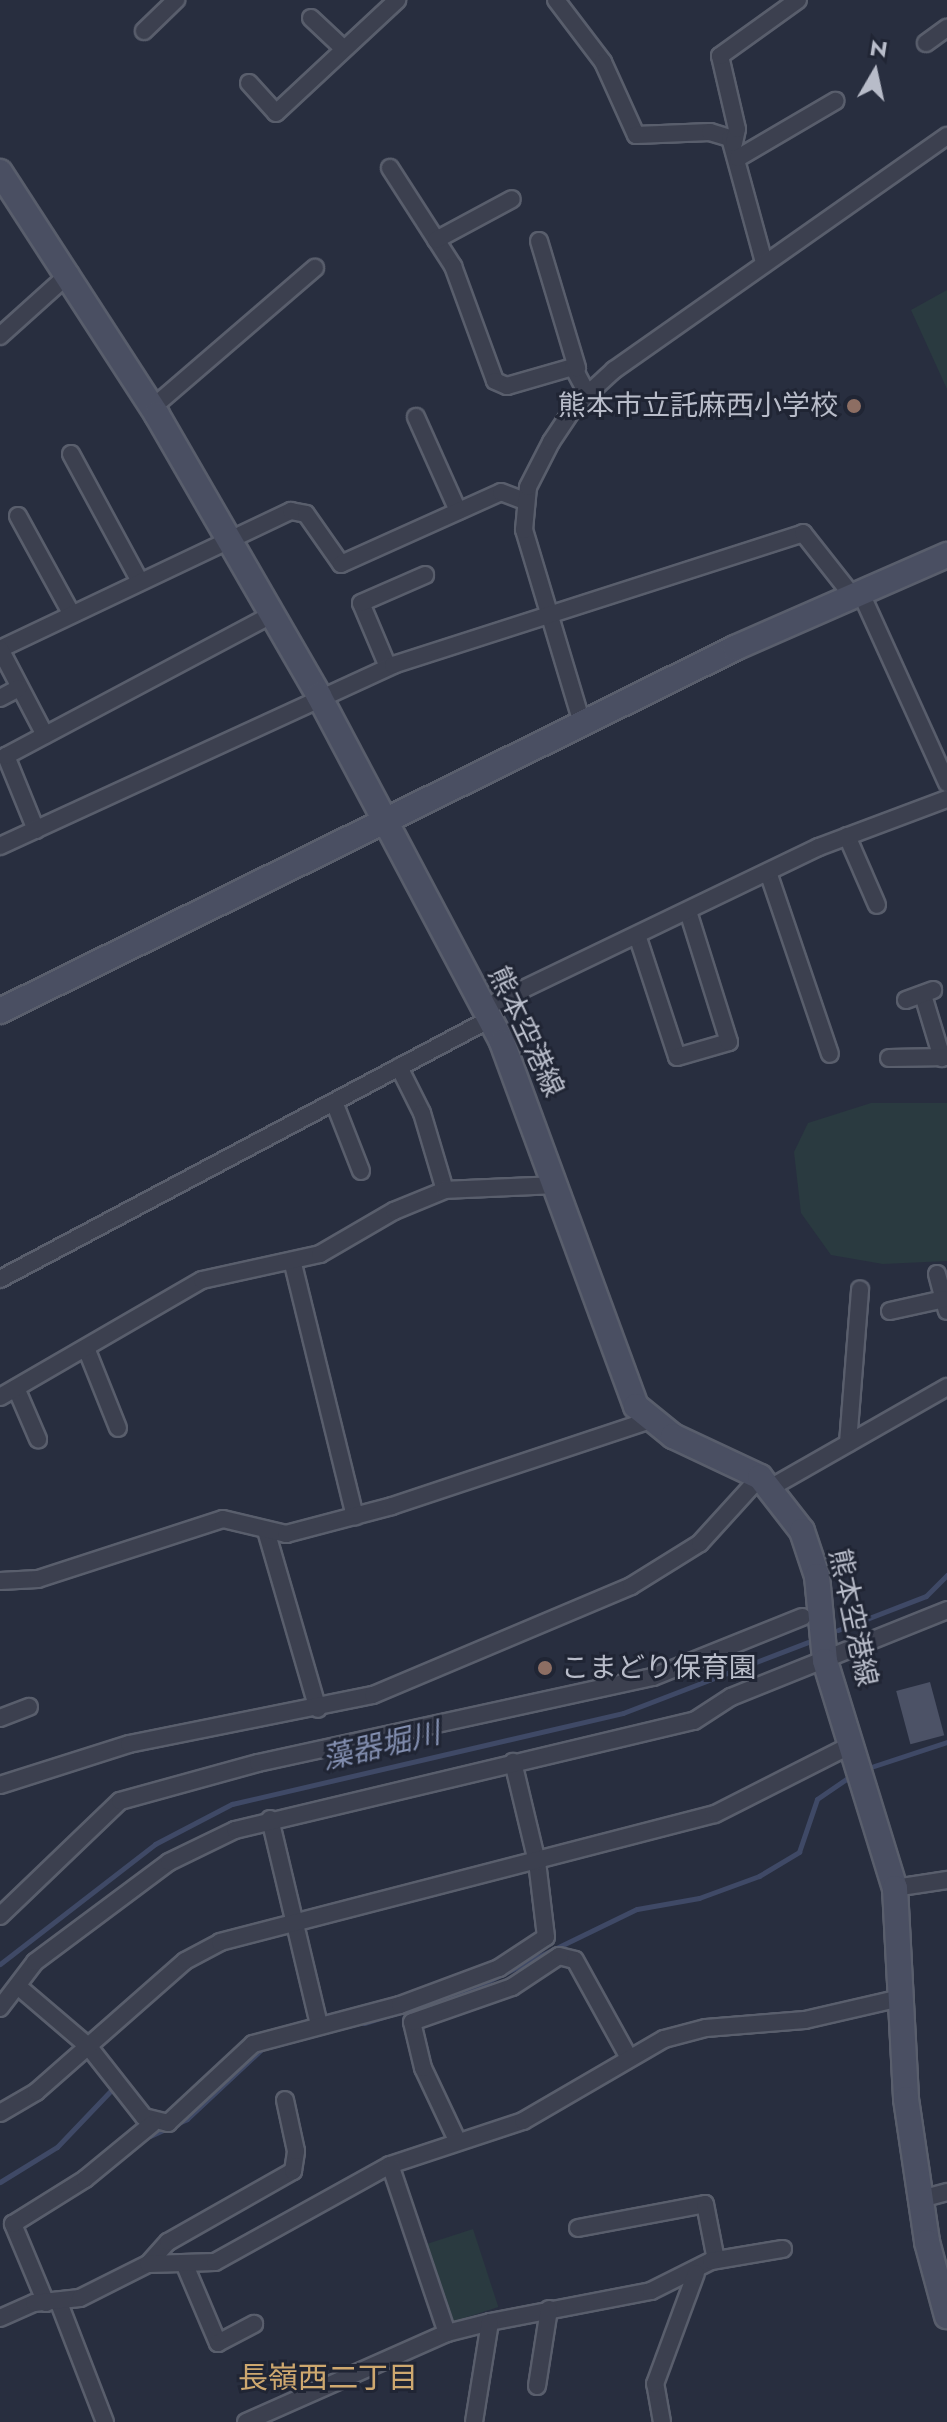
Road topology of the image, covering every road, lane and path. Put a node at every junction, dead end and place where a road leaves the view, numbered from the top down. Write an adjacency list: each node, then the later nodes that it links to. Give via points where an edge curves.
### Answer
1 (176, 0): 7 (street)
2 (397, 0): 9 (street)
3 (798, 0): 13 (street, via 720,56 737,129)
4 (561, 1): 13 (street, via 603,62 636,135 718,132)
5 (311, 18): 9 (street)
6 (947, 28): 8 (street)
7 (144, 31)
8 (926, 43)
9 (344, 49): 10 (street, via 276,113)
10 (249, 83)
11 (835, 101): 13 (street)
12 (947, 137): 19 (street)
13 (736, 150): 19 (street)
14 (390, 168): 17 (street)
15 (0, 172): 21 (main road, 熊本空港線)
16 (512, 199): 17 (street)
17 (436, 240): 23 (street, via 453,266 497,384)
18 (539, 241): 23 (street)
19 (764, 262): 24 (street)
20 (315, 268): 25 (street)
21 (70, 273): 22 (street); 25 (main road, 熊本空港線)
22 (0, 336)
23 (577, 368): 24 (street)
24 (587, 393): 28 (street, via 551,442)
25 (152, 408): 31 (main road, 熊本空港線)
26 (416, 417): 29 (street)
27 (71, 454): 34 (street)
28 (525, 501): 29 (street, via 501,492); 36 (street, via 524,530)
29 (458, 511): 31 (street, via 341,564 306,514 297,510)
30 (18, 516): 37 (street)
31 (227, 538): 34 (street); 38 (main road, 熊本空港線)
32 (947, 555): 35 (main road)
33 (425, 575): 40 (street, via 361,603)
34 (139, 580): 37 (street)
35 (855, 592): 36 (street, via 803,533); 44 (main road); 46 (street)
36 (547, 611): 40 (street); 44 (street)
37 (71, 613): 39 (street)
38 (271, 615): 42 (main road, 熊本空港線); 45 (street)
39 (0, 649): 41 (street)
40 (388, 667): 42 (street)
41 (19, 688): 43 (street); 45 (street)
42 (319, 696): 48 (main road, 熊本空港線); 49 (street)
43 (0, 698)
44 (582, 723): 48 (main road)
45 (45, 735): 49 (street, via 5,760)
46 (947, 783)
47 (947, 799): 50 (street)
48 (385, 822): 57 (main road); 58 (main road, 熊本空港線)
49 (36, 830): 51 (street)
50 (847, 836): 52 (street); 53 (street)
51 (0, 846)
52 (768, 872): 54 (street); 59 (street)
53 (877, 905)
54 (688, 911): 55 (street); 55 (street, via 729,1042 677,1057)
55 (637, 935): 58 (street)
56 (906, 1000): 61 (street, via 928,993)
57 (0, 1011)
58 (487, 1014): 62 (street); 65 (main road, 熊本空港線, via 524,1091)
59 (830, 1054)
60 (889, 1058): 61 (street)
61 (944, 1058)
62 (399, 1067): 63 (street); 66 (street, via 422,1113)
63 (334, 1102): 64 (street); 69 (street)
64 (361, 1171)
65 (555, 1185): 66 (street); 77 (main road, 熊本空港線, via 614,1360 636,1406)
66 (445, 1190): 67 (street)
67 (293, 1264): 73 (street, via 202,1280); 82 (street)
68 (937, 1274): 71 (street)
69 (0, 1279)
70 (860, 1289): 80 (street)
71 (945, 1305): 72 (street)
72 (890, 1311)
73 (86, 1348): 75 (street); 78 (street)
74 (947, 1387): 80 (street)
75 (16, 1388): 76 (street); 79 (street)
76 (0, 1397)
77 (650, 1420): 81 (main road, 熊本空港線); 82 (street)
78 (118, 1428)
79 (38, 1439)
80 (848, 1443): 81 (street)
81 (765, 1483): 87 (main road, 熊本空港線, via 812,1556); 89 (street, via 700,1543 631,1586 373,1695)
82 (355, 1516): 83 (street)
83 (267, 1534): 84 (street, via 223,1519 38,1579); 89 (street)
84 (0, 1581)
85 (947, 1610): 87 (street)
86 (802, 1617): 98 (street, via 653,1677 258,1763 120,1801)
87 (825, 1661): 91 (main road, 熊本空港線); 92 (street, via 731,1697 694,1721)
88 (29, 1707): 90 (street)
89 (318, 1709): 93 (street, via 129,1744)
90 (0, 1718)
91 (859, 1761): 95 (street, via 715,1814); 97 (main road, 熊本空港線)
92 (513, 1762): 94 (street); 95 (street)
93 (0, 1785)
94 (270, 1819): 99 (street); 100 (street, via 169,1862 35,1962)
95 (537, 1862): 99 (street); 103 (street, via 548,1931 537,1945 499,1968 400,2005)
96 (947, 1880): 97 (street)
97 (895, 1888): 101 (main road, 熊本空港線)
98 (0, 1916)
99 (296, 1919): 103 (street); 104 (street, via 202,1951)
100 (20, 1988): 102 (street); 104 (street)
101 (900, 1998): 105 (street, via 805,2020 706,2028); 112 (main road, 熊本空港線)
102 (0, 2008)
103 (319, 2025): 108 (street, via 253,2044 189,2108 168,2123)
104 (89, 2047): 107 (street, via 27,2099); 108 (street)
105 (629, 2058): 109 (street, via 523,2121); 109 (street, via 575,1960 559,1956 512,1987 469,1997 412,2022 423,2068)
106 (285, 2100): 117 (street, via 296,2151 293,2171 168,2242)
107 (0, 2113)
108 (152, 2124): 119 (street, via 85,2179 13,2224)
109 (456, 2138): 110 (street)
110 (390, 2165): 116 (street, via 221,2259); 125 (street)
111 (947, 2192): 112 (street)
112 (921, 2199): 121 (main road, 熊本空港線)
113 (578, 2228): 115 (street, via 705,2204)
114 (783, 2249): 115 (street)
115 (716, 2260): 118 (street)
116 (184, 2263): 117 (street); 124 (street, via 218,2343)
117 (148, 2264): 119 (street)
118 (696, 2273): 120 (street, via 651,2291); 130 (street, via 655,2384)
119 (52, 2303): 122 (street); 127 (street)
120 (549, 2309): 123 (street); 126 (street)
121 (947, 2316)
122 (0, 2318)
123 (490, 2322): 125 (street); 129 (street)
124 (254, 2324)
125 (447, 2333): 128 (street)
126 (537, 2386)
127 (105, 2422)
128 (246, 2422)
129 (474, 2422)
130 (662, 2422)

